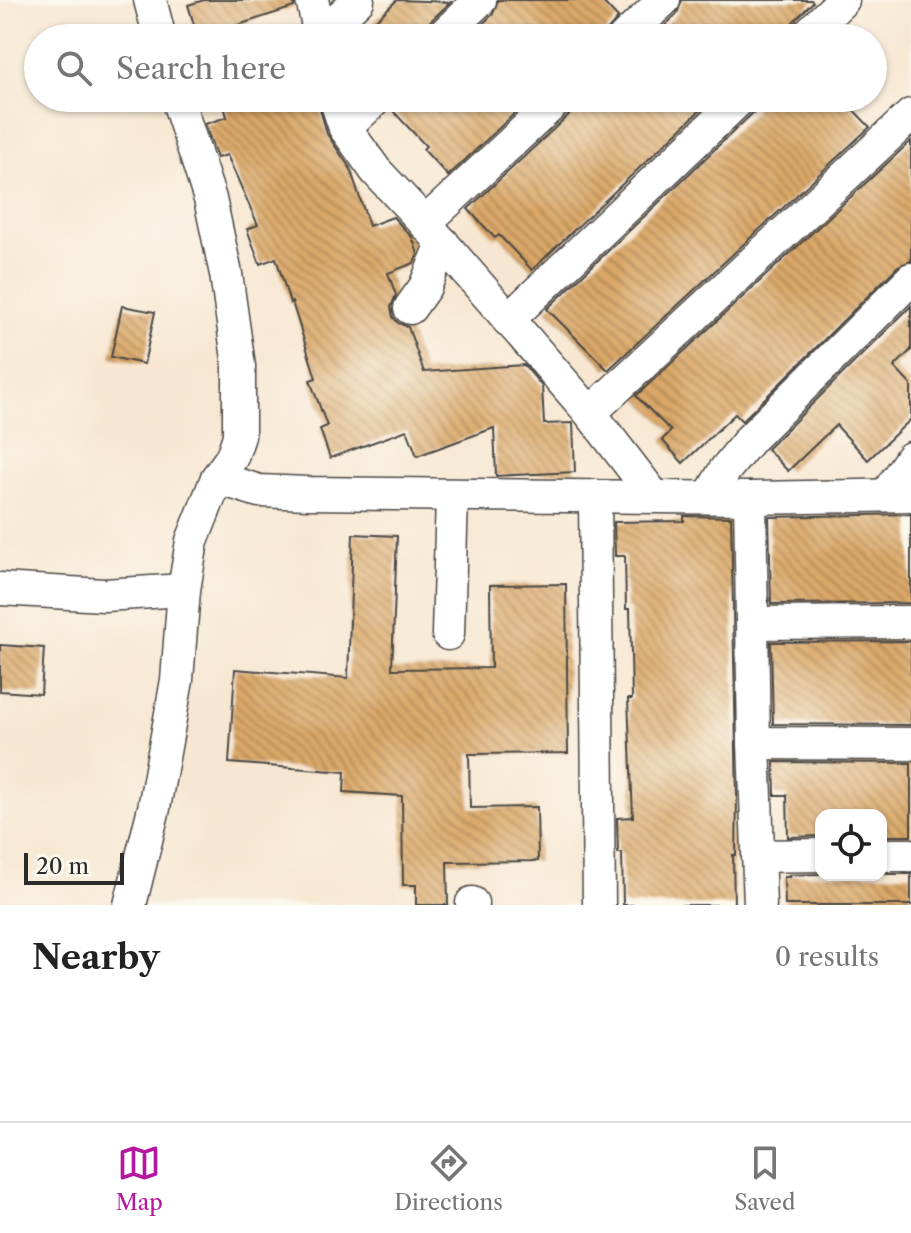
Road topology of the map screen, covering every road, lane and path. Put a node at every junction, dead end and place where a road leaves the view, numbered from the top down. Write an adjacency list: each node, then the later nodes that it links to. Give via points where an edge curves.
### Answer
1 (150, 0): 7 (street)
2 (312, 0): 8 (street)
3 (358, 0): 9 (street)
4 (480, 0): 10 (street)
5 (664, 0): 11 (street)
6 (843, 0): 12 (street)
7 (156, 24)
8 (316, 24)
9 (332, 24)
10 (455, 24)
11 (639, 24)
12 (818, 24)
13 (182, 112): 24 (street, via 210,199 239,366 239,436)
14 (546, 112): 18 (street)
15 (726, 112): 21 (street)
16 (340, 113): 18 (street, via 376,171)
17 (911, 115): 22 (street)
18 (434, 233): 20 (street, via 425,287); 21 (street)
19 (911, 279): 29 (street, via 750,439)
20 (410, 308)
21 (508, 320): 22 (street)
22 (590, 413): 28 (street)
23 (911, 458): 25 (street)
24 (217, 478): 26 (street, via 259,491); 32 (street, via 192,541)
25 (898, 495): 30 (street)
26 (452, 496): 27 (street); 35 (street)
27 (595, 496): 28 (street); 43 (street)
28 (654, 496): 29 (street)
29 (709, 497): 30 (street)
30 (750, 498): 34 (street)
31 (0, 589): 32 (street, via 104,595)
32 (184, 590): 42 (street, via 168,733)
33 (911, 622): 34 (street)
34 (752, 623): 36 (street)
35 (448, 634)
36 (754, 743): 37 (street); 41 (street)
37 (911, 744)
38 (815, 855): 41 (street)
39 (887, 855): 40 (street)
40 (911, 855)
41 (758, 856): 44 (street)
42 (130, 905)
43 (599, 905)
44 (760, 905)

